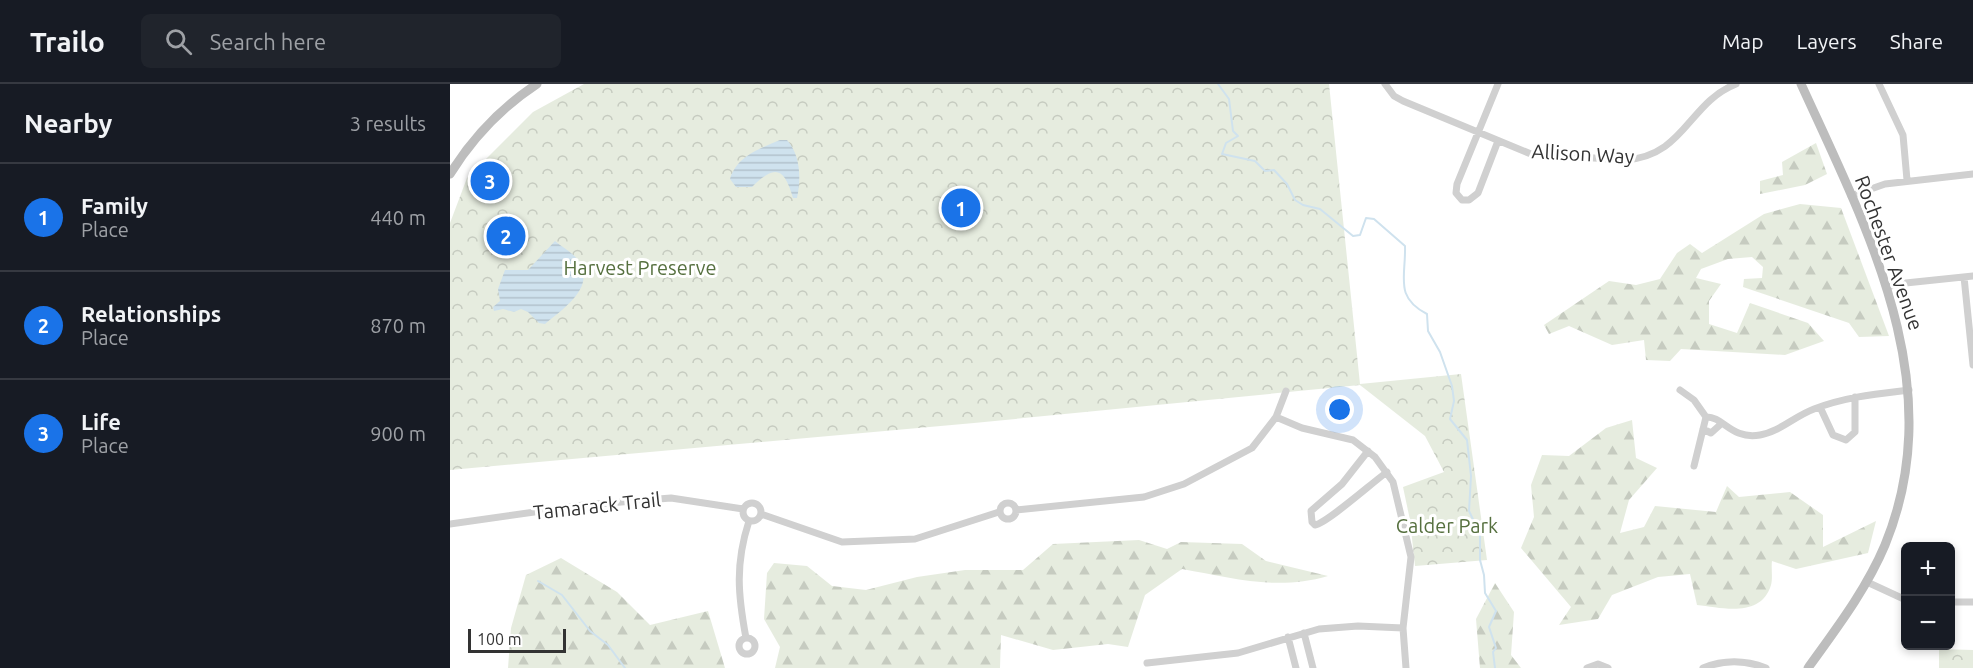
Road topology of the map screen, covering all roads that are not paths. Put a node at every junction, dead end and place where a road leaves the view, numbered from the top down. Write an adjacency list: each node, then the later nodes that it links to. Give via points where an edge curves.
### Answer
1 (537, 84): 9 (main road, via 496,117)
2 (1385, 84): 7 (street, Allison Way, via 1403,101)
3 (1497, 84): 7 (street)
4 (1736, 84): 8 (street, Allison Way, via 1716,94 1673,141 1640,159 1550,157)
5 (1801, 84): 12 (main road, Rochester Avenue)
6 (1879, 84): 11 (street, via 1903,135)
7 (1476, 132): 8 (street, Allison Way); 8 (street, via 1456,189 1462,200 1478,193)
8 (1498, 141)
9 (450, 174)
10 (1973, 174): 11 (street)
11 (1907, 180): 12 (street)
12 (1851, 196): 15 (main road, Rochester Avenue)
13 (1973, 276): 14 (street)
14 (1964, 277): 15 (street); 16 (street)
15 (1886, 288): 18 (main road, Rochester Avenue, via 1903,345)
16 (1973, 365)
17 (1680, 390): 23 (street, via 1694,400)
18 (1910, 390): 20 (street); 35 (main road, Rochester Avenue, via 1910,434 1902,491)
19 (1286, 391): 22 (street)
20 (1855, 397): 21 (street); 21 (street, via 1856,432 1846,440 1833,435)
21 (1820, 407): 24 (street, via 1760,435 1742,435)
22 (1276, 417): 26 (street, via 1302,428 1342,436); 30 (street, via 1244,453 1170,490 1131,499)
23 (1706, 417): 24 (street, via 1714,417); 25 (street)
24 (1721, 424): 25 (street, via 1711,433)
25 (1703, 429): 27 (street)
26 (1368, 451): 28 (street); 28 (street, via 1342,484 1311,511 1312,522 1325,522)
27 (1694, 466)
28 (1387, 472): 39 (street, via 1397,490 1411,556)
29 (743, 509): 32 (street, via 749,503 756,504); 33 (street, via 744,518); 34 (street, Tamarack Trail, via 671,498)
30 (1016, 510): 31 (street, via 1008,519); 31 (street, via 1006,502)
31 (999, 512): 32 (street, via 915,539 842,542)
32 (761, 514): 33 (street, via 755,521)
33 (749, 521): 42 (street, via 737,584)
34 (450, 524)
35 (1867, 582): 36 (street); 51 (main road, Rochester Avenue)
36 (1901, 598)
37 (1955, 602): 38 (street)
38 (1973, 602)
39 (1403, 628): 40 (street, via 1335,627); 46 (street)
40 (1304, 633): 41 (street); 45 (street)
41 (1288, 637): 43 (street, via 1238,654); 44 (street)
42 (746, 638)
43 (1147, 663)
44 (1296, 668)
45 (1313, 668)
46 (1406, 668)
47 (1587, 668): 48 (street, via 1598,664)
48 (1608, 668)
49 (1703, 668): 50 (street, via 1740,662)
50 (1766, 668)
51 (1808, 668)

